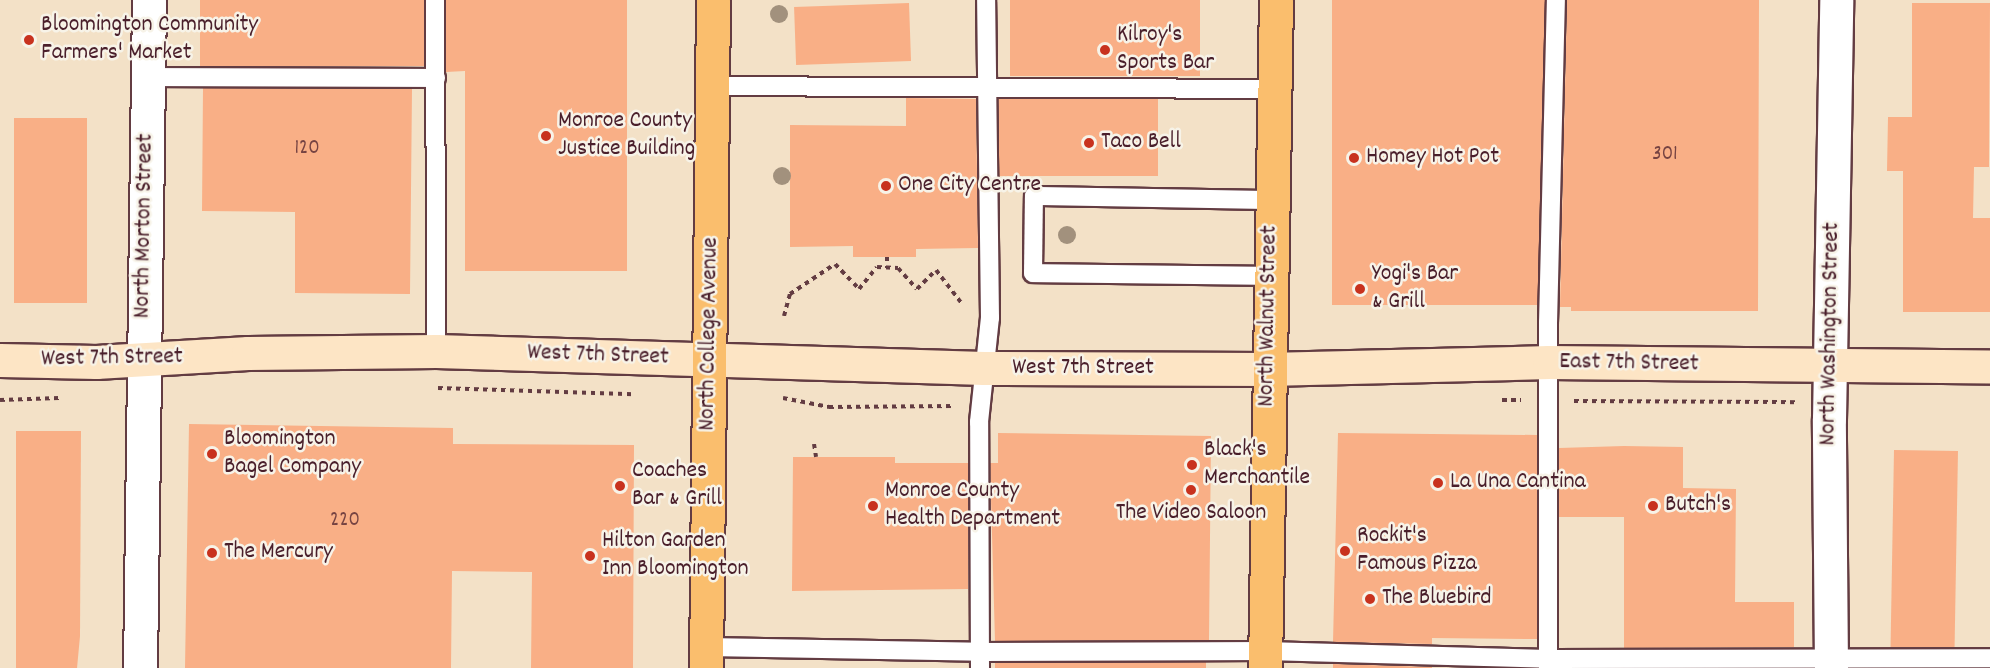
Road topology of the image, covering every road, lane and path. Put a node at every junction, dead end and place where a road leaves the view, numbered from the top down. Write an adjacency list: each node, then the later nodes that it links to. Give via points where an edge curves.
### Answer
1 (149, 0): 8 (street, North Morton Street)
2 (435, 0): 9 (lane)
3 (713, 0): 10 (main road, North College Avenue)
4 (986, 0): 11 (lane)
5 (1276, 0): 12 (main road, North Walnut Street)
6 (1556, 0): 23 (lane)
7 (1836, 0): 24 (street, North Washington Street)
8 (147, 77): 9 (lane); 22 (street, North Morton Street)
9 (436, 78): 19 (lane)
10 (712, 86): 11 (lane); 20 (main road, North College Avenue)
11 (989, 89): 12 (lane); 26 (lane, via 990,318)
12 (1274, 89): 13 (main road, North Walnut Street)
13 (1272, 200): 16 (main road, North Walnut Street); 16 (lane, via 1034,196 1033,273)
14 (887, 257): 15 (path)
15 (887, 268): 17 (path, via 898,268 917,289 936,270); 18 (path, via 878,267 859,289 835,264 790,294)
16 (1270, 276): 27 (main road, North Walnut Street)
17 (965, 308)
18 (784, 316)
19 (436, 351): 20 (street, West 7th Street); 22 (street, West 7th Street, via 248,353)
20 (710, 359): 26 (street, West 7th Street); 32 (main road, North College Avenue)
21 (0, 360): 22 (street, West 7th Street)
22 (143, 361): 38 (street, North Morton Street)
23 (1550, 362): 24 (street, East 7th Street); 27 (street, East 7th Street); 36 (lane)
24 (1831, 365): 25 (street, East 7th Street); 37 (street, North Washington Street)
25 (1990, 367)
26 (984, 368): 27 (street, West 7th Street); 35 (lane, via 979,422)
27 (1267, 369): 34 (main road, North Walnut Street)
28 (69, 398): 29 (path)
29 (0, 400)
30 (814, 444): 31 (path)
31 (816, 457)
32 (707, 657): 35 (lane)
33 (1990, 658): 37 (lane)
34 (1265, 659): 35 (lane); 36 (lane)
35 (980, 660)
36 (1548, 663): 37 (lane)
37 (1831, 664)
38 (140, 668)

